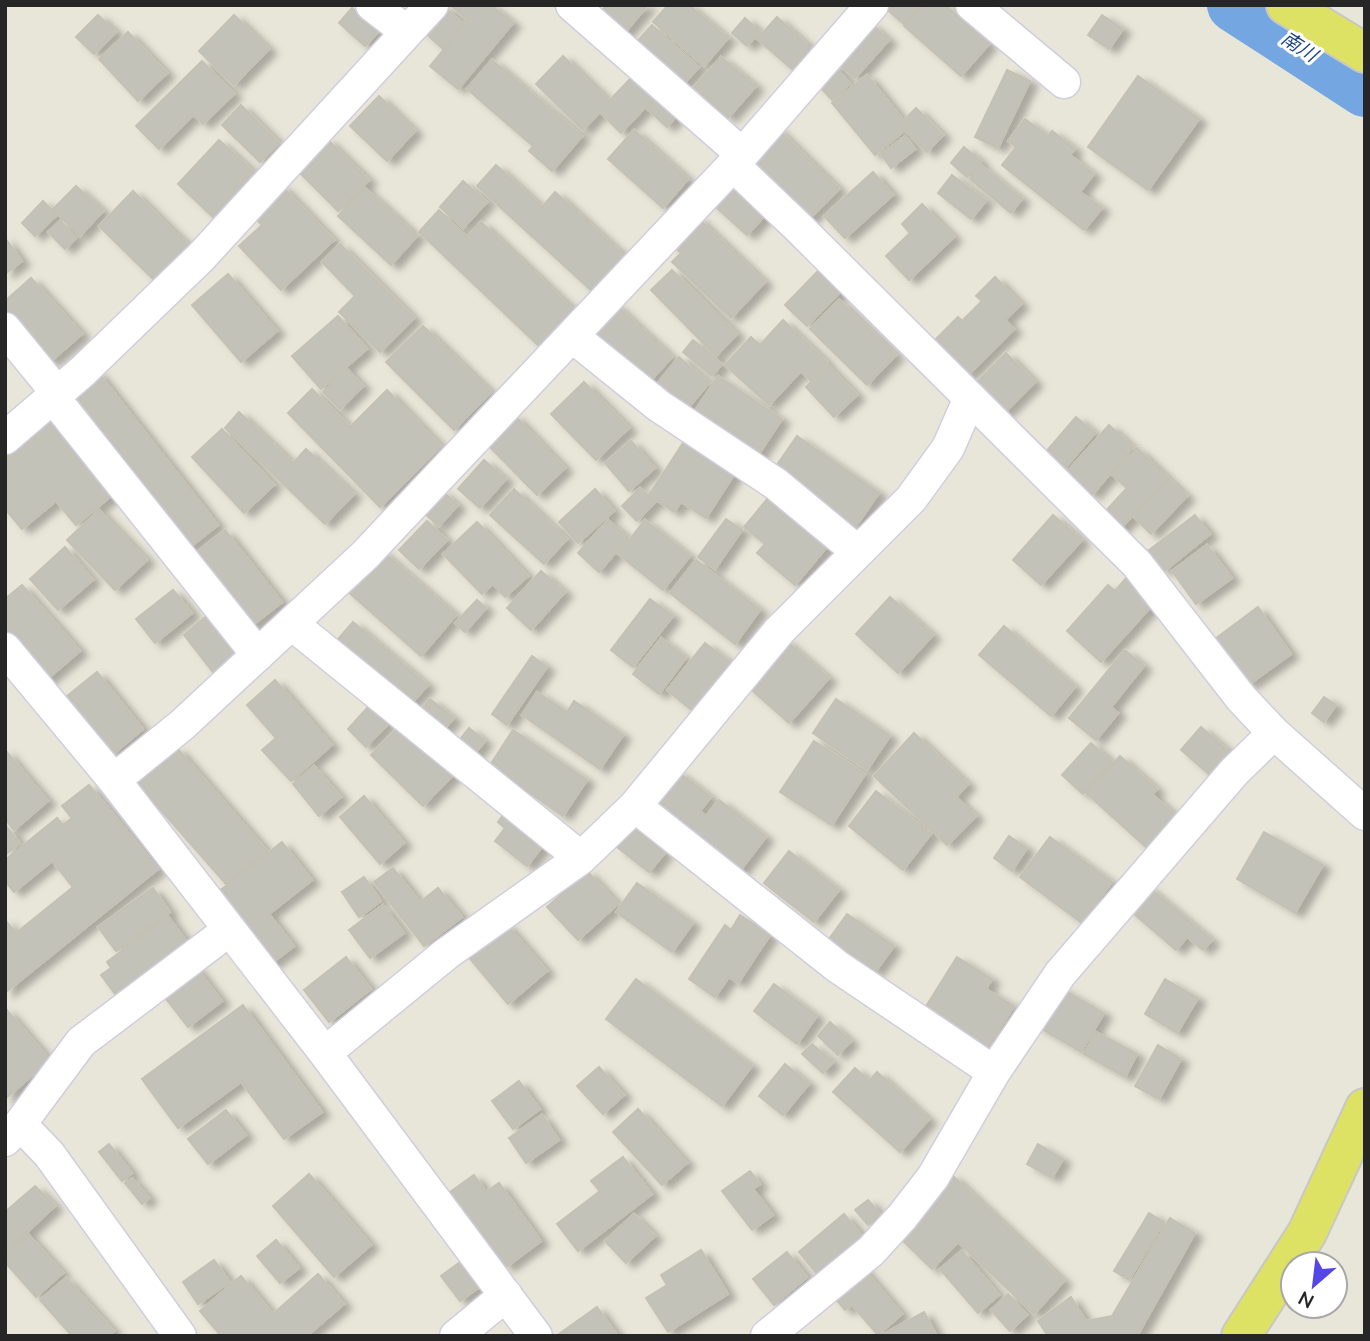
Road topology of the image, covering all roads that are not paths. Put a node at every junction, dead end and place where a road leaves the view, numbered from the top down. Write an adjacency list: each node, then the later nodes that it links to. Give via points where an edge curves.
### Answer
1 (372, 5): 7 (street)
2 (432, 5): 7 (street)
3 (572, 5): 10 (street)
4 (872, 5): 10 (street)
5 (972, 5): 9 (street)
6 (1286, 5): 8 (main road)
7 (407, 32): 13 (street, via 201,257)
8 (1365, 53)
9 (1064, 82)
10 (738, 159): 12 (street); 14 (street, via 799,228)
11 (5, 330): 13 (street)
12 (572, 336): 16 (street, via 659,406 776,484); 17 (street, via 365,555)
13 (55, 394): 15 (street); 19 (street, via 56,401)
14 (970, 398): 16 (street, via 941,458 911,499); 20 (street, via 1137,564 1241,698)
15 (5, 438)
16 (858, 552): 22 (street, via 779,631)
17 (292, 624): 19 (street); 24 (street)
18 (5, 649): 21 (street)
19 (258, 655): 21 (street)
20 (1274, 733): 23 (street); 27 (street, via 1234,772 1060,974)
21 (114, 780): 25 (street)
22 (635, 806): 24 (street); 27 (street, via 838,967)
23 (1365, 814)
24 (581, 858): 26 (street, via 446,954)
25 (229, 930): 26 (street); 29 (street, via 81,1042)
26 (325, 1054): 30 (street)
27 (994, 1072): 34 (street, via 933,1177 902,1217 871,1251)
28 (1365, 1108): 35 (main road, via 1307,1233)
29 (12, 1132): 31 (street, via 49,1154)
30 (506, 1295): 32 (street); 33 (street)
31 (180, 1336)
32 (456, 1336)
33 (536, 1336)
34 (767, 1336)
35 (1241, 1336)

